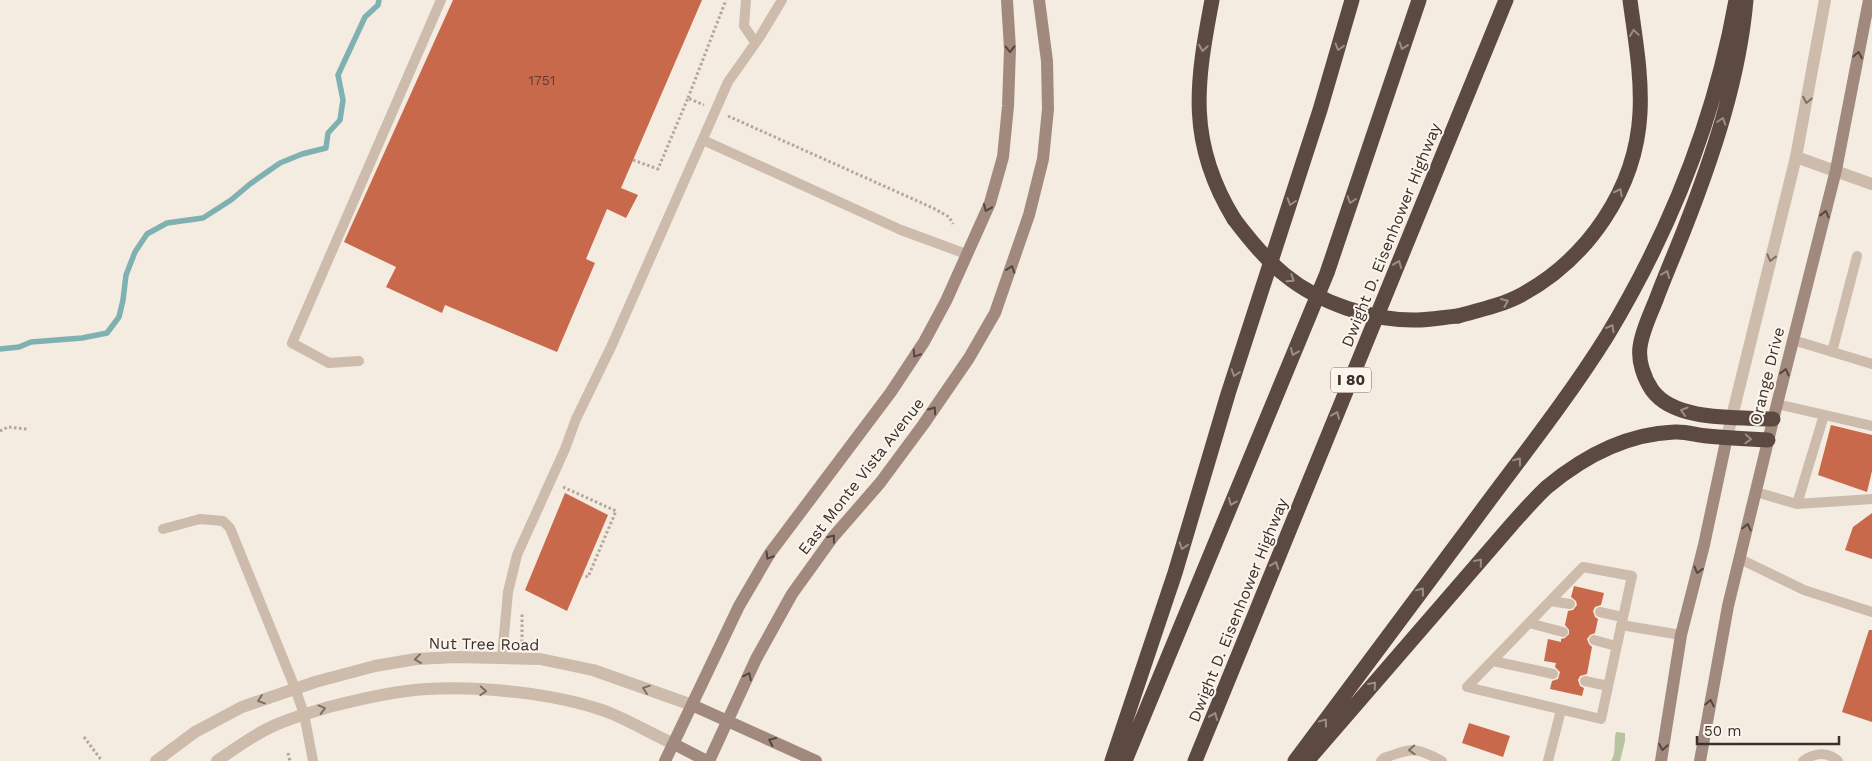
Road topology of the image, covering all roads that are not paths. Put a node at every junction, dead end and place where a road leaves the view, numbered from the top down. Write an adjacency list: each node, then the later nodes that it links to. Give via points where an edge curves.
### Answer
1 (441, 0): 24 (lane, via 292,343 329,363)
2 (746, 0): 15 (lane, via 744,26)
3 (782, 0): 15 (lane)
4 (1007, 0): 20 (main road, East Monte Vista Avenue, one-way to 20, via 1010,48 1003,157 990,203)
5 (1039, 0): 57 (main road, East Monte Vista Avenue, one-way to 5, via 792,594 833,537 880,483 923,425 995,313 1029,215 1043,159 1048,109 1047,61)
6 (1212, 0): 10 (highway, one-way to 10, bridge, via 1199,74 1201,136 1219,195 1234,219 1286,276 1312,292 1346,308 1378,317 1416,320 1458,316 1492,307 1522,294 1552,275 1578,252 1604,219 1622,187 1634,153 1640,115 1640,73)
7 (1352, 0): 65 (highway, one-way to 65, via 1175,573)
8 (1419, 0): 66 (highway, one-way to 66, via 1327,273)
9 (1506, 0): 67 (highway, Dwight D. Eisenhower Highway / I 80, one-way to 9)
10 (1630, 0)
11 (1736, 0): 68 (highway, one-way to 11, via 1553,414 1606,337 1645,269 1681,190 1714,93)
12 (1746, 0): 28 (highway, one-way to 12, via 1697,414 1670,406 1652,390 1642,370 1640,348 1698,194 1724,113 1743,31)
13 (1825, 0): 17 (street, Orange Drive, one-way to 17)
14 (1869, 0): 18 (main road, Orange Drive, one-way to 14)
15 (755, 42): 16 (lane, via 728,82)
16 (703, 140): 20 (lane, via 901,230); 48 (lane, via 517,555 508,592)
17 (1796, 157): 18 (street); 28 (street, Orange Drive, one-way to 28)
18 (1836, 170): 19 (street); 22 (main road, Orange Drive, one-way to 18)
19 (1872, 184)
20 (966, 254): 54 (main road, East Monte Vista Avenue, one-way to 54, via 924,342 891,392 770,553 739,606)
21 (1857, 256): 23 (lane)
22 (1793, 340): 23 (lane); 26 (main road, Orange Drive, one-way to 22)
23 (1832, 352): 25 (lane)
24 (359, 361)
25 (1872, 364)
26 (1776, 404): 27 (lane); 29 (main road, Orange Drive)
27 (1824, 415): 30 (lane); 35 (lane)
28 (1732, 416): 29 (highway); 31 (street, Orange Drive)
29 (1773, 419): 32 (main road, Orange Drive)
30 (1872, 426)
31 (1727, 437): 32 (highway, one-way to 32); 45 (main road, Orange Drive, one-way to 45); 69 (highway, one-way to 31, via 1513,523 1546,488 1572,467 1621,442 1645,435 1675,431)
32 (1768, 440): 33 (main road, Orange Drive)
33 (1756, 492): 35 (lane); 37 (main road, Orange Drive, one-way to 33)
34 (1872, 499): 35 (lane)
35 (1797, 504)
36 (163, 529): 53 (lane, via 200,519 223,521 230,528)
37 (1740, 559): 41 (lane, via 1804,590); 74 (main road, Orange Drive, one-way to 37, via 1728,606)
38 (1550, 601): 39 (lane); 42 (lane, via 1583,566 1632,576); 43 (lane)
39 (1570, 604)
40 (1600, 612): 42 (lane)
41 (1872, 612)
42 (1622, 621): 45 (lane); 47 (lane)
43 (1530, 623): 44 (lane); 49 (lane)
44 (1563, 632)
45 (1681, 635): 73 (main road, Orange Drive, one-way to 73)
46 (1594, 640): 47 (lane)
47 (1616, 646): 52 (lane)
48 (502, 657): 53 (street, Nut Tree Road, one-way to 53, via 416,659 375,666); 54 (street, Nut Tree Road, one-way to 48, via 592,670 540,659)
49 (1493, 661): 50 (lane); 55 (lane, via 1466,687)
50 (1553, 674)
51 (1585, 681): 52 (lane)
52 (1608, 686): 55 (lane, via 1601,719)
53 (295, 688): 56 (lane); 59 (street, Nut Tree Road, one-way to 59, via 242,706 195,732)
54 (692, 706): 57 (main road, Nut Tree Road); 58 (main road, East Monte Vista Avenue)
55 (1561, 710): 72 (lane)
56 (304, 714): 58 (street, one-way to 58, via 386,694 426,690 505,692 578,703 607,712); 60 (street, via 271,727); 61 (lane)
57 (726, 720): 63 (main road, East Monte Vista Avenue); 64 (main road, Nut Tree Road, one-way to 57)
58 (674, 744): 62 (main road, East Monte Vista Avenue); 63 (main road)
59 (156, 761)
60 (217, 761)
61 (313, 761)
62 (665, 761)
63 (708, 761)
64 (816, 761)
65 (1112, 761)
66 (1125, 761)
67 (1195, 761)
68 (1295, 761)
69 (1306, 761)
70 (1381, 761): 71 (lane, one-way to 70, via 1423,750 1408,749)
71 (1442, 761)
72 (1548, 761)
73 (1661, 761)
74 (1700, 761)
75 (1803, 761): 76 (lane, via 1827,754)
76 (1838, 761)

